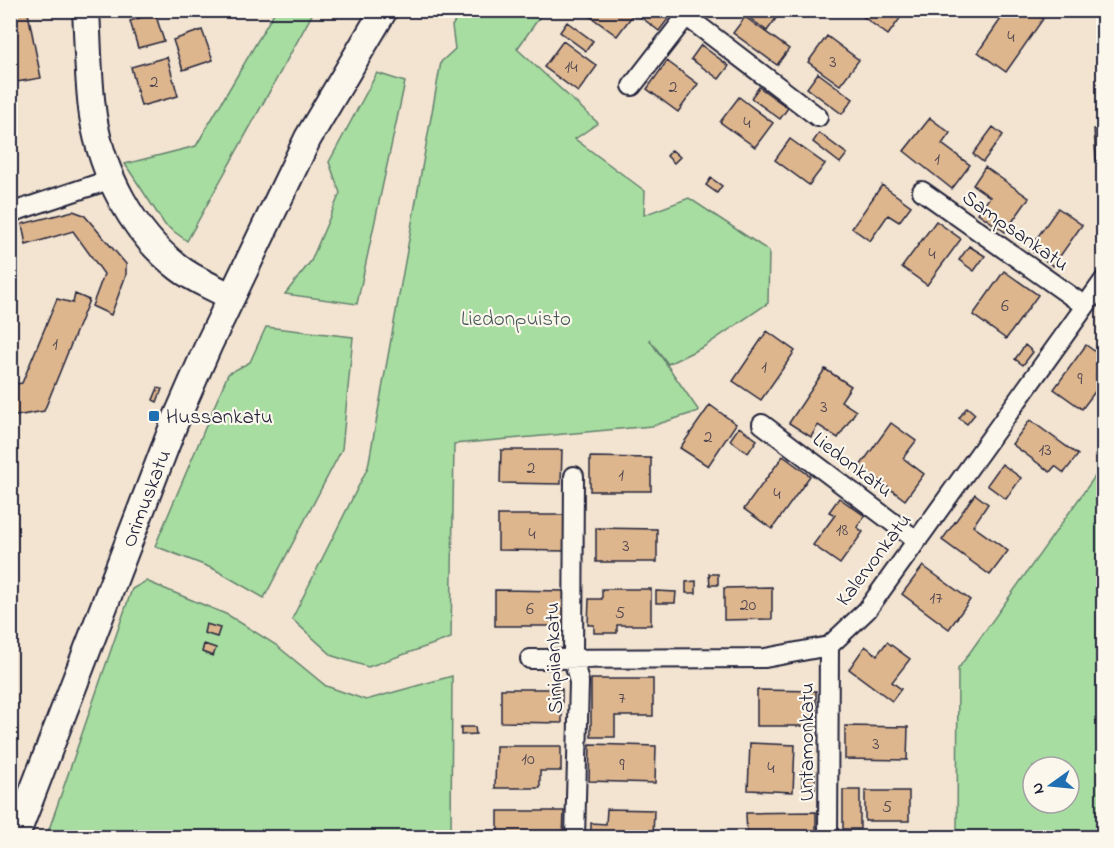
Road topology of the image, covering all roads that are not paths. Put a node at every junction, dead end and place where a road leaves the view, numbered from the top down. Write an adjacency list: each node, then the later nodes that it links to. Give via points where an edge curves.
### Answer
1 (86, 10): 6 (main road, via 93,115)
2 (384, 10): 10 (main road, Orimuskatu, via 308,138)
3 (689, 13): 4 (street); 5 (street)
4 (632, 86)
5 (818, 117)
6 (112, 179): 8 (street); 10 (main road, via 131,215 160,252 180,269)
7 (922, 191): 11 (street, Sampsankatu)
8 (10, 213)
9 (1104, 280): 11 (street, Kalervonkatu)
10 (231, 297): 18 (main road, Orimuskatu, via 174,424)
11 (1085, 306): 14 (street, Kalervonkatu)
12 (762, 424): 14 (street, Liedonkatu)
13 (574, 476): 17 (street, Sinipiiankatu)
14 (916, 540): 15 (street, Kalervonkatu, via 867,610)
15 (829, 646): 17 (street, via 765,658); 20 (street, Untamonkatu)
16 (530, 658): 17 (street)
17 (573, 658): 19 (street, Sinipiiankatu, via 579,682)
18 (15, 837)
19 (575, 837)
20 (828, 837)

